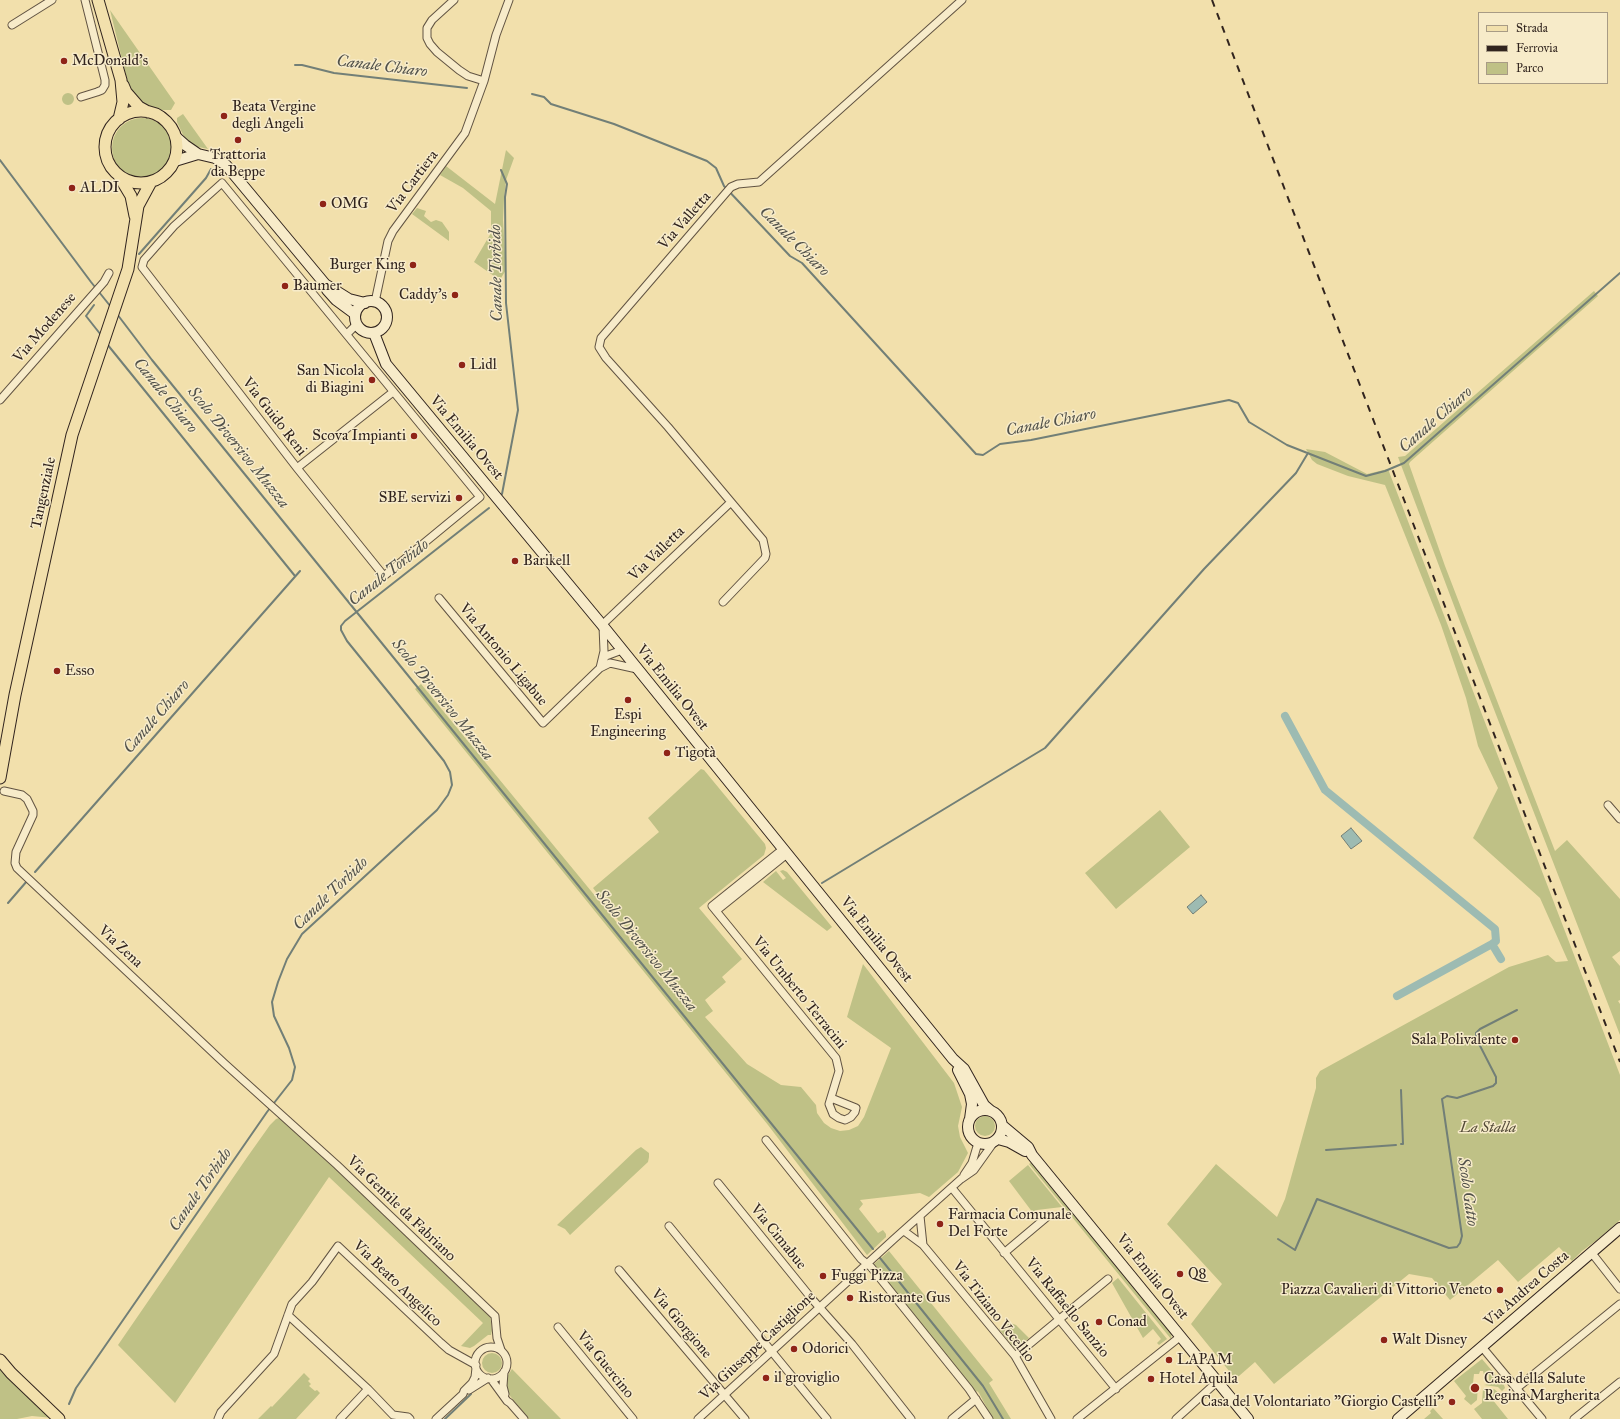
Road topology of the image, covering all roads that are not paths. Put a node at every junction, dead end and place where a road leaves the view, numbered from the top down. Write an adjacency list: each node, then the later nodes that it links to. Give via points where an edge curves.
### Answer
1 (52, 0): 7 (street)
2 (85, 0): 10 (street, via 105,85 102,90)
3 (98, 0): 8 (main road)
4 (454, 0): 9 (street, via 432,20 427,28 427,38 430,44 459,70)
5 (509, 0): 9 (street, Via Cartiera, via 496,35)
6 (962, 0): 29 (street, Via Valletta, via 759,182 738,184 730,189 604,334 599,347 606,358)
7 (12, 25)
8 (121, 80): 11 (main road, via 131,99); 12 (main road, via 123,102)
9 (484, 81): 22 (street, Via Cartiera, via 463,138 391,234)
10 (81, 97)
11 (148, 112): 12 (main road, via 130,113); 13 (main road, via 166,121)
12 (120, 119): 16 (main road, via 108,132 105,150 112,169)
13 (176, 137): 14 (main road); 15 (main road, via 178,149)
14 (198, 154): 15 (main road); 21 (main road, via 218,159 229,168)
15 (175, 162): 17 (main road, via 166,174)
16 (119, 176): 17 (main road, via 134,183); 18 (main road, Tangenziale, via 131,196)
17 (151, 182): 18 (main road, Tangenziale, via 138,206)
18 (135, 220): 39 (main road, Tangenziale, via 128,266 72,435 17,687)
19 (145, 272): 25 (street, Via Emilia Ovest, via 142,267 144,260 174,226 222,183); 28 (street, Via Guido Reni)
20 (109, 273): 27 (street, Via Modenese, via 104,282)
21 (325, 284): 22 (main road, via 349,299); 23 (main road, via 328,292)
22 (370, 302): 23 (main road, via 360,305); 24 (main road, via 384,308 387,318 383,327)
23 (356, 319): 24 (main road, via 364,332); 25 (street)
24 (374, 333): 33 (main road, Via Emilia Ovest, via 386,364)
25 (347, 334): 26 (street, Via Emilia Ovest)
26 (393, 392): 28 (street); 30 (street, Via Emilia Ovest, via 480,498)
27 (0, 400)
28 (298, 468): 30 (street, Via Guido Reni)
29 (731, 502): 32 (street, Via Valletta, via 763,540 766,554); 33 (street, Via Valletta)
30 (384, 576)
31 (439, 598): 37 (street, Via Antonio Ligabue, via 543,723)
32 (723, 602)
33 (602, 626): 34 (main road, Via Emilia Ovest); 35 (street, Via Antonio Ligabue)
34 (622, 650): 35 (street, via 606,656); 36 (street, Via Antonio Ligabue); 38 (main road, Via Emilia Ovest)
35 (603, 660): 37 (street, Via Antonio Ligabue)
36 (610, 663): 37 (street, Via Antonio Ligabue); 38 (street)
37 (600, 668)
38 (637, 668): 43 (main road, Via Emilia Ovest)
39 (0, 778)
40 (4, 791): 46 (street, Via Zena, via 22,795 33,811 16,852 17,868 218,1058)
41 (1608, 805): 42 (street)
42 (1620, 819)
43 (785, 851): 44 (main road, Via Emilia Ovest); 45 (street, Via Umberto Terracini, via 714,908 836,1058 839,1071)
44 (953, 1059): 47 (main road, Via Emilia Ovest, via 969,1076 984,1105); 48 (main road, Via Emilia Ovest, via 970,1094)
45 (831, 1098)
46 (278, 1111): 76 (street, Via Gentile da Fabriano, via 495,1316)
47 (991, 1111): 48 (main road, via 980,1111 973,1114); 49 (main road, via 1000,1117)
48 (970, 1119): 52 (main road, via 968,1130)
49 (1002, 1126): 51 (main road, via 1002,1132); 53 (main road, Via Emilia Ovest, via 1028,1147)
50 (766, 1140): 67 (street)
51 (996, 1141): 52 (main road); 53 (main road, Via Emilia Ovest, via 1016,1145); 54 (street, Via Giuseppe Castiglione, via 979,1164)
52 (978, 1143): 54 (street, Via Giuseppe Castiglione, via 972,1163)
53 (1032, 1155): 77 (main road, Via Emilia Ovest)
54 (961, 1179): 56 (street, Via Giuseppe Castiglione)
55 (718, 1183): 72 (street, Via Cimabue)
56 (952, 1188): 57 (street, Via Giuseppe Castiglione); 66 (street, Via Raffaello Sanzio)
57 (920, 1216): 59 (street, Via Giuseppe Castiglione); 63 (street, Via Tiziano Vecellio)
58 (1048, 1216): 66 (street)
59 (912, 1223): 62 (street, Via Giuseppe Castiglione); 63 (street, Via Tiziano Vecellio)
60 (669, 1226): 82 (street)
61 (1620, 1228): 65 (main road, Via Andrea Costa)
62 (904, 1231): 64 (street, Via Tiziano Vecellio); 67 (street, Via Giuseppe Castiglione)
63 (921, 1235): 64 (street, Via Tiziano Vecellio)
64 (923, 1245): 84 (street, Via Tiziano Vecellio)
65 (1591, 1252): 70 (street); 78 (main road, Via Andrea Costa)
66 (1004, 1253): 74 (street, Via Raffaello Sanzio)
67 (867, 1264): 72 (street, Via Giuseppe Castiglione); 96 (street)
68 (618, 1270): 95 (street, Via Giorgione)
69 (1108, 1279): 74 (street)
70 (1620, 1289)
71 (1620, 1304): 91 (street)
72 (819, 1307): 82 (street, Via Giuseppe Castiglione); 108 (street, Via Cimabue, via 852,1344)
73 (288, 1315): 80 (street, Via Beato Angelico, via 292,1304 338,1246); 93 (street); 99 (street, Via Beato Angelico, via 274,1354 221,1412)
74 (1059, 1319): 84 (street); 92 (street, Via Raffaello Sanzio)
75 (558, 1326): 104 (street, Via Guercino)
76 (496, 1330): 79 (street); 81 (street, Via Gentile da Fabriano)
77 (1180, 1336): 89 (main road, Via Emilia Ovest); 92 (street)
78 (1482, 1347): 91 (street); 115 (main road, Via Andrea Costa)
79 (486, 1348): 81 (street, via 494,1347); 83 (street)
80 (449, 1350): 83 (street, via 467,1354); 86 (street, Via Beato Angelico)
81 (501, 1350): 87 (street, via 508,1363)
82 (772, 1351): 95 (street, Via Giuseppe Castiglione); 107 (street)
83 (479, 1352): 86 (street)
84 (1015, 1356): 111 (street, Via Tiziano Vecellio)
85 (0, 1360): 98 (main road)
86 (476, 1366): 88 (street, via 482,1375); 94 (street, via 474,1379)
87 (504, 1372): 88 (street); 97 (street, via 503,1389)
88 (490, 1379): 94 (street); 97 (street)
89 (1218, 1381): 113 (street); 114 (main road, Via Emilia Ovest)
90 (1620, 1382): 117 (street)
91 (1517, 1388): 116 (street)
92 (1116, 1389): 112 (street)
93 (368, 1390): 100 (street); 101 (street, via 393,1415)
94 (463, 1394): 102 (street)
95 (724, 1394): 105 (street, Via Giuseppe Castiglione); 106 (street, Via Giorgione)
96 (976, 1398): 109 (street); 110 (street)
97 (510, 1403): 103 (street)
98 (59, 1419)
99 (218, 1419)
100 (340, 1419)
101 (410, 1419)
102 (436, 1419)
103 (524, 1419)
104 (633, 1419)
105 (698, 1419)
106 (745, 1419)
107 (828, 1419)
108 (911, 1419)
109 (952, 1419)
110 (988, 1419)
111 (1051, 1419)
112 (1077, 1419)
113 (1176, 1419)
114 (1248, 1419)
115 (1398, 1419)
116 (1542, 1419)
117 (1574, 1419)

